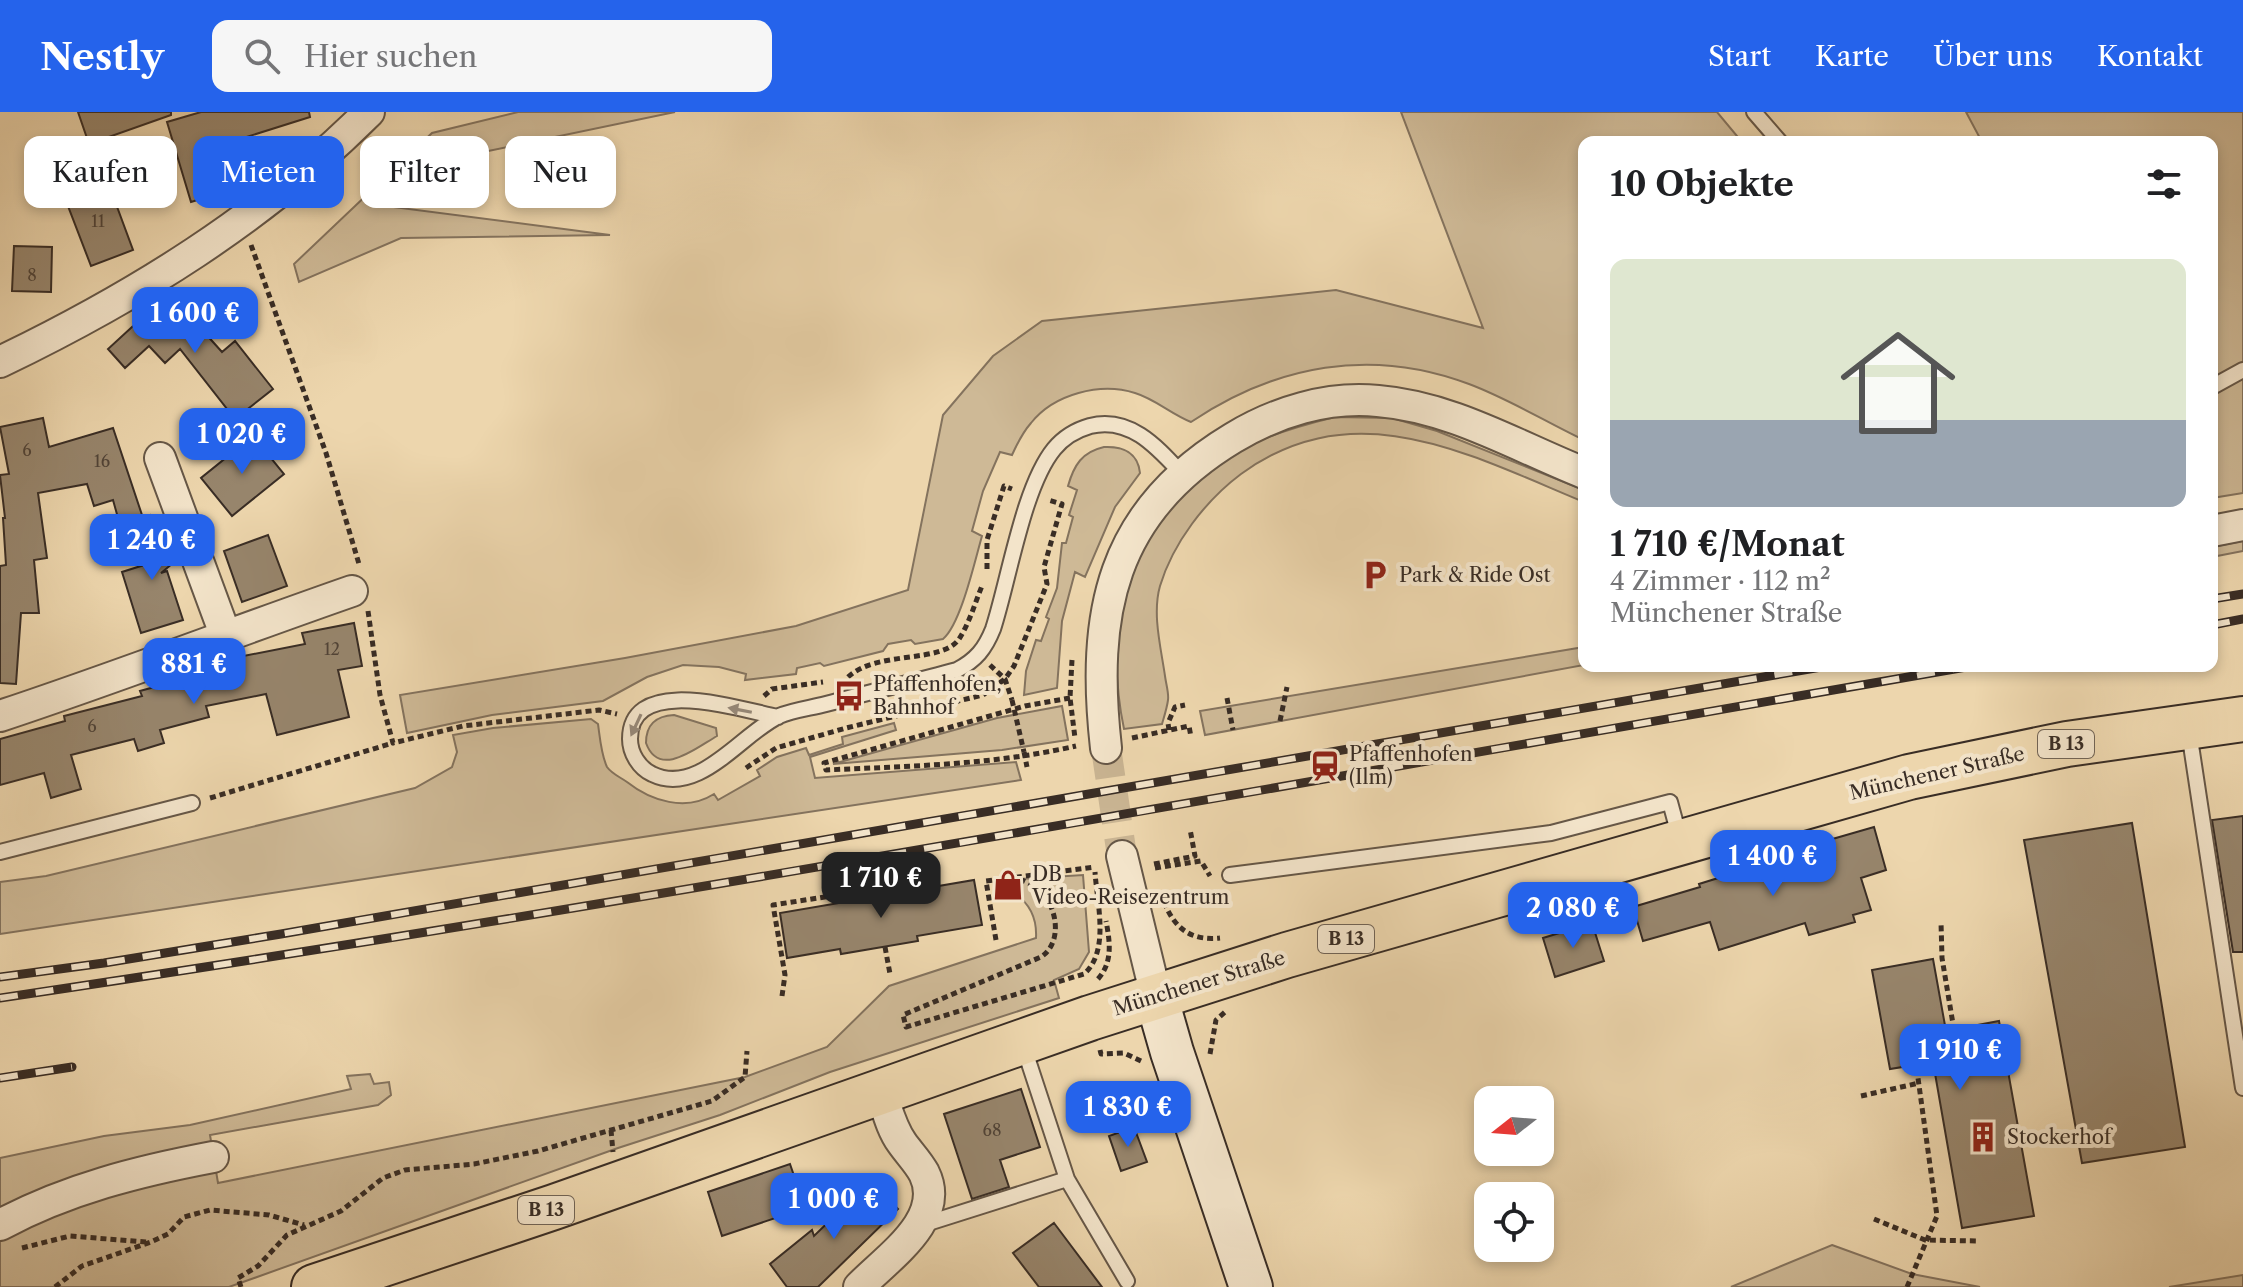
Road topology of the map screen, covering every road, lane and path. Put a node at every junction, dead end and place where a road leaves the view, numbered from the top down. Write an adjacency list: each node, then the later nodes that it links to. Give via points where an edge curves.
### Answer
1 (369, 112): 5 (street, via 335,146 190,257)
2 (1754, 112): 3 (lane)
3 (1775, 136)
4 (249, 239): 14 (path, via 326,453)
5 (0, 362)
6 (2243, 370): 7 (lane)
7 (2218, 384)
8 (160, 458): 15 (street)
9 (1578, 470): 10 (street, via 1467,422 1368,400 1310,406 1268,420)
10 (1182, 474): 11 (lane, via 1136,431 1118,424 1092,425 1053,450); 35 (street, via 1141,523 1110,592 1100,660)
11 (1031, 495): 17 (path, via 1004,486 987,540 987,575 959,639 948,650 874,662); 27 (lane, via 993,629 974,660 957,670); 38 (path, via 1062,504 1044,567 1047,584 1005,679 983,695 776,748)
12 (2243, 525): 13 (street)
13 (2218, 530)
14 (358, 589): 15 (street); 34 (path)
15 (225, 634): 25 (street)
16 (1073, 655): 21 (path)
17 (839, 679)
18 (827, 681): 20 (path, via 772,689 764,696)
19 (1287, 687): 29 (path)
20 (755, 692)
21 (1070, 698): 35 (path); 36 (path, via 824,763 826,770 979,763)
22 (1227, 698): 32 (path)
23 (1012, 700): 36 (path, bridge)
24 (1185, 705): 31 (path, via 1175,707)
25 (0, 716)
26 (638, 717): 27 (lane, one-way to 26, via 676,699 653,705); 27 (lane, one-way to 27, via 630,739 638,762 650,773 678,779 704,770); 34 (path, via 599,710 463,726)
27 (778, 717)
28 (2243, 719): 30 (main road, Münchener Straße / B 13)
29 (1280, 721)
30 (2188, 727): 41 (main road, Münchener Straße / B 13, via 1957,766); 64 (lane)
31 (1169, 730): 33 (path, via 1189,726); 35 (path)
32 (1233, 730)
33 (1191, 737)
34 (393, 743): 39 (path)
35 (1097, 746): 36 (path)
36 (1024, 755): 37 (path)
37 (1027, 767)
38 (741, 771)
39 (192, 803): 42 (lane)
40 (1190, 829): 44 (path, via 1195,856 1154,864)
41 (1681, 843): 46 (lane, via 1670,802 1551,833); 58 (main road, Münchener Straße / B 13)
42 (0, 852)
43 (1108, 862): 45 (path); 45 (path, via 1099,950 1088,971 906,1027 903,1015 1049,951 1056,926 1049,903); 56 (path, via 1110,942 1106,967); 58 (street)
44 (1155, 868): 47 (path); 48 (path, via 1201,861)
45 (1014, 875): 53 (path, via 986,881)
46 (1230, 875)
47 (1157, 877)
48 (1214, 878)
49 (831, 896): 57 (path, via 773,905 785,975)
50 (1162, 898): 52 (path, via 1184,932 1200,939)
51 (1941, 922): 63 (path, via 1956,1042 1914,1049)
52 (1217, 938)
53 (996, 940)
54 (885, 947): 55 (path)
55 (890, 974)
56 (1090, 986)
57 (782, 996)
58 (1156, 996): 60 (main road, Münchener Straße / B 13); 83 (main road)
59 (1229, 1009): 62 (path, via 1216,1020)
60 (1022, 1041): 65 (main road, Münchener Straße / B 13); 70 (lane)
61 (747, 1051): 67 (path, via 745,1077 712,1101)
62 (1209, 1058)
63 (1919, 1083): 66 (path); 75 (path, via 1937,1216)
64 (2243, 1088)
65 (881, 1092): 73 (street, via 895,1133 927,1182 928,1201); 81 (main road, Münchener Straße / B 13)
66 (1861, 1096)
67 (611, 1130): 68 (path); 72 (path, via 474,1164 405,1170 383,1178 341,1211)
68 (613, 1152)
69 (213, 1157): 74 (street, via 136,1171 70,1194)
70 (1067, 1179): 73 (lane); 78 (lane)
71 (1874, 1219): 75 (path)
72 (305, 1225): 77 (path, via 269,1215 210,1210 184,1217); 80 (path, via 238,1278)
73 (919, 1226): 82 (street)
74 (8, 1238): 77 (path)
75 (1925, 1240): 76 (path); 84 (path)
76 (1978, 1241)
77 (151, 1242): 79 (path, via 82,1266)
78 (1127, 1281)
79 (55, 1287)
80 (241, 1287)
81 (314, 1287)
82 (859, 1287)
83 (1251, 1287)
84 (1907, 1287)

